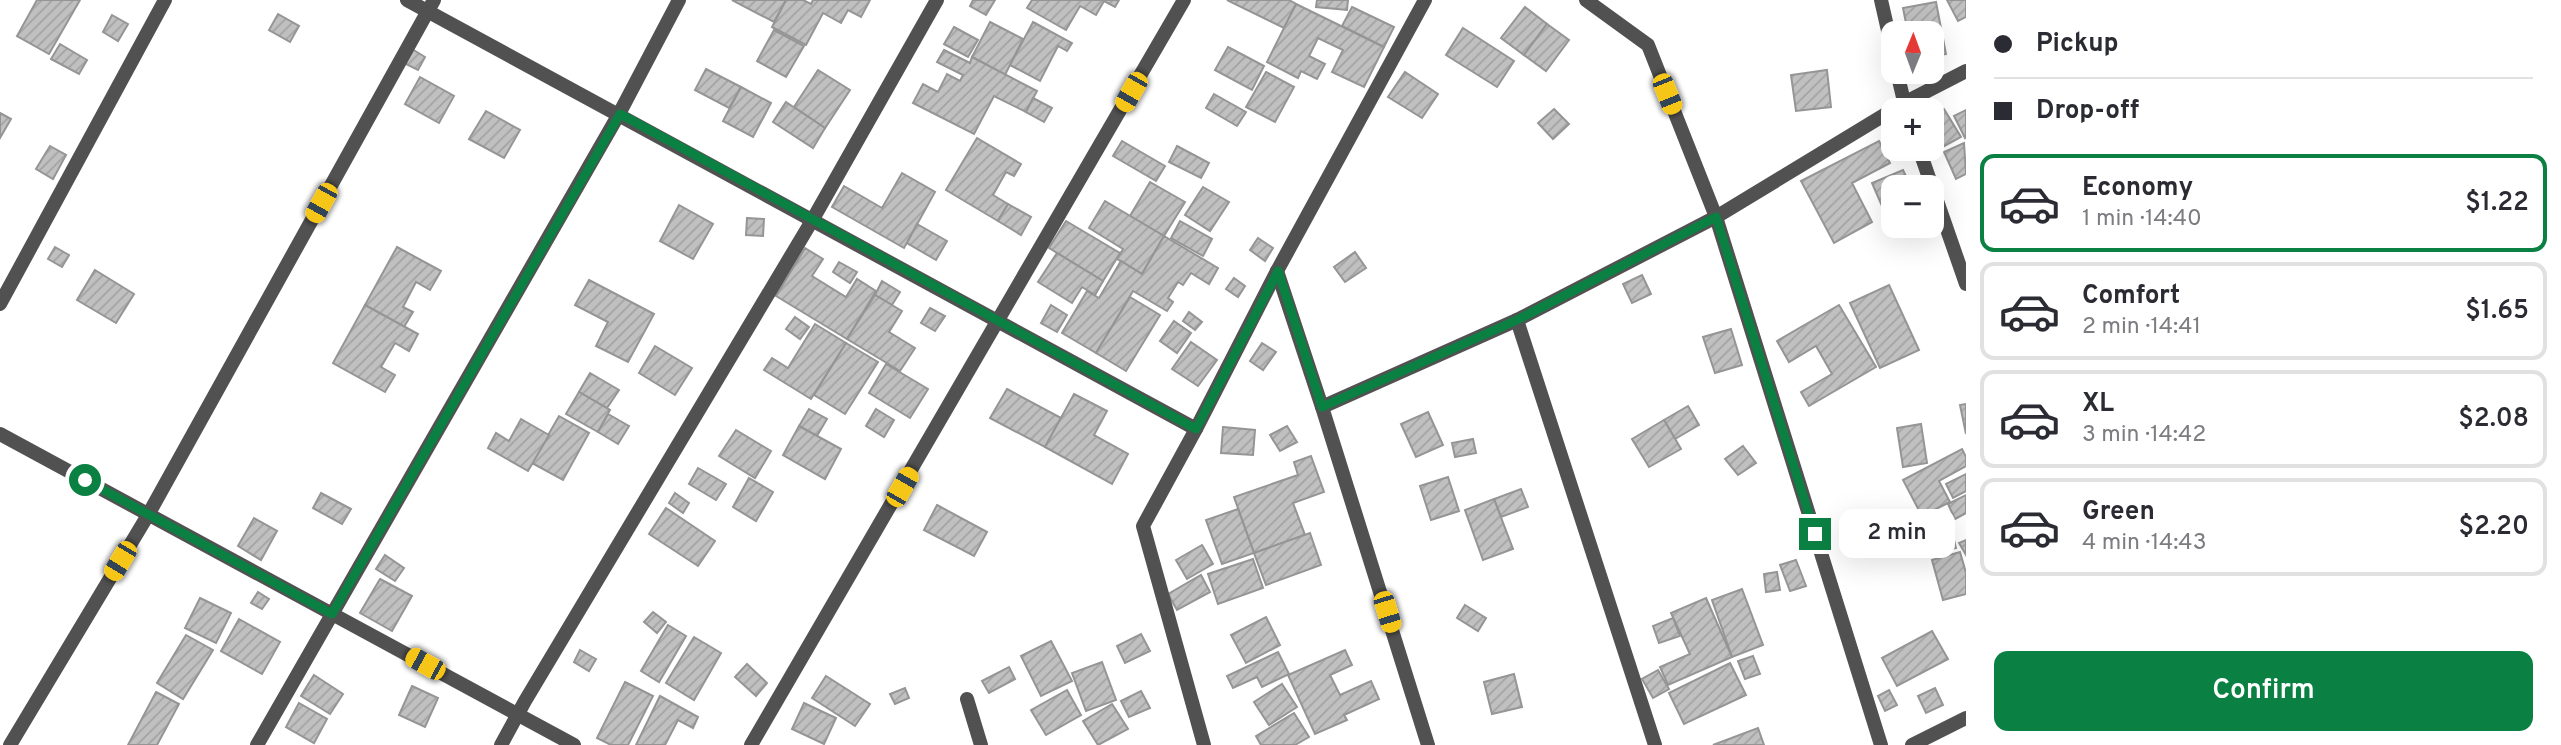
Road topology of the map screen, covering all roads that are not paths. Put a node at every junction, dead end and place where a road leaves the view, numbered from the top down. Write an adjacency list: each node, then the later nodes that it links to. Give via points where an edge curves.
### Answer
1 (165, 0): 20 (street)
2 (407, 0): 9 (street)
3 (679, 0): 13 (street)
4 (937, 0): 17 (street)
5 (1184, 0): 22 (street)
6 (1425, 0): 18 (street)
7 (1586, 0): 16 (street, via 1648,45)
8 (1881, 0): 10 (street)
9 (431, 5): 13 (street); 26 (street)
10 (1886, 21)
11 (1966, 71): 12 (street)
12 (1920, 98)
13 (620, 114): 17 (street); 27 (street)
14 (1881, 121): 16 (street)
15 (1924, 161): 19 (street)
16 (1716, 217): 21 (street); 40 (street)
17 (813, 219): 22 (street); 29 (street)
18 (1278, 271): 23 (street); 24 (street)
19 (1966, 284)
20 (0, 304)
21 (1517, 320): 23 (street); 39 (street)
22 (998, 322): 24 (street); 35 (street)
23 (1322, 407): 38 (street)
24 (1196, 429): 37 (street, via 1143,526)
25 (0, 434): 26 (street)
26 (148, 514): 27 (street); 31 (street)
27 (332, 614): 29 (street); 32 (street)
28 (967, 699): 36 (street)
29 (518, 715): 33 (street); 34 (street)
30 (1966, 718): 41 (street)
31 (10, 745)
32 (257, 745)
33 (501, 745)
34 (574, 745)
35 (751, 745)
36 (981, 745)
37 (1204, 745)
38 (1428, 745)
39 (1655, 745)
40 (1881, 745)
41 (1912, 745)

